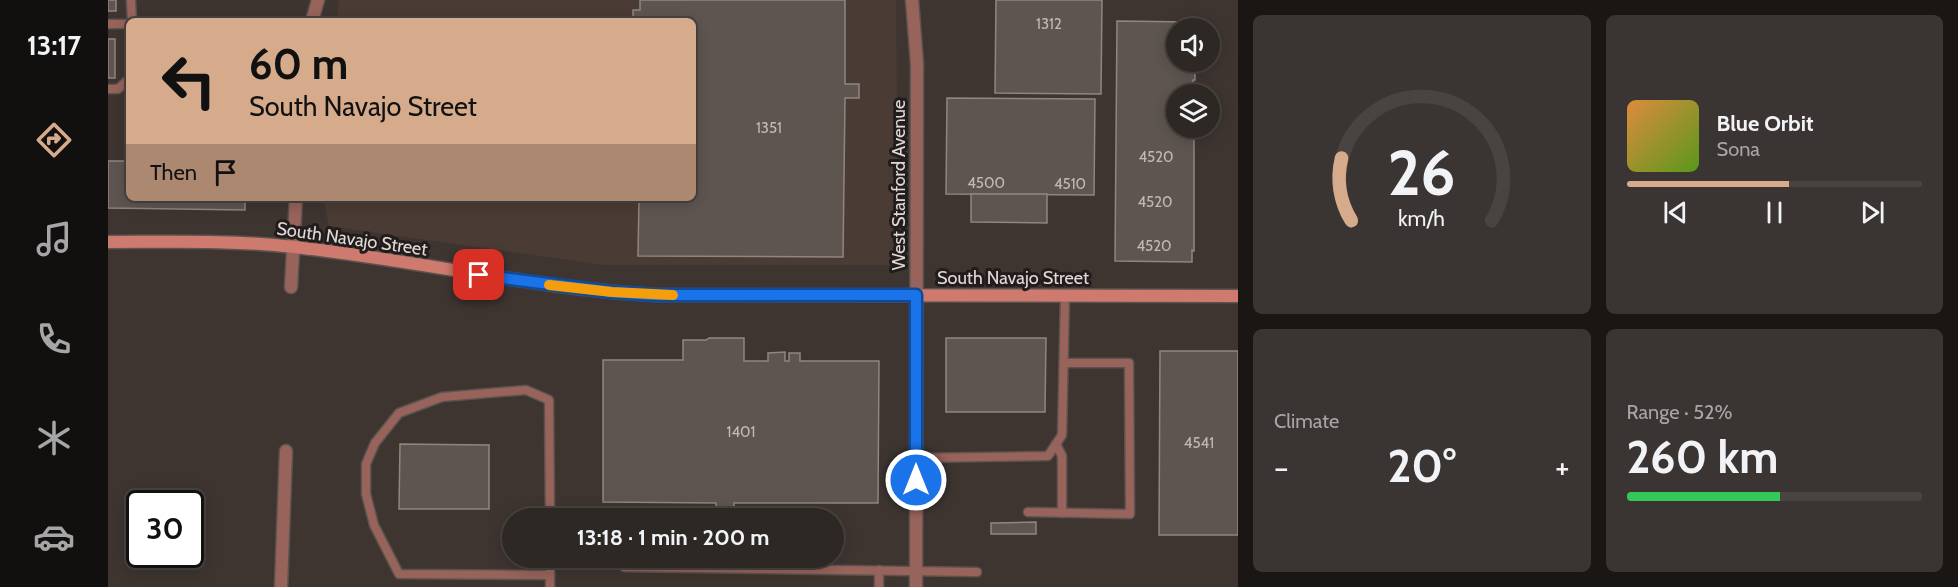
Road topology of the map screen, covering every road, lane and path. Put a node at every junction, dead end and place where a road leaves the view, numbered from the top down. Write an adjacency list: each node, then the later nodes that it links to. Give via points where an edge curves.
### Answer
1 (131, 0): 4 (lane)
2 (318, 0): 5 (street)
3 (912, 0): 14 (street, West Stanford Avenue, via 917,64)
4 (131, 18)
5 (313, 18)
6 (126, 22): 7 (lane)
7 (108, 24)
8 (126, 82): 9 (lane, via 118,89)
9 (108, 89)
10 (296, 201): 12 (street)
11 (108, 242): 12 (street, South Navajo Street)
12 (293, 247): 13 (street); 14 (street, South Navajo Street, via 612,292)
13 (291, 286)
14 (916, 295): 15 (street, South Navajo Street); 20 (street, West Stanford Avenue)
15 (1065, 296): 16 (street, South Navajo Street); 17 (lane)
16 (1238, 296)
17 (1064, 363): 18 (lane, via 1062,435); 23 (lane, via 1129,363 1130,514)
18 (1056, 444): 20 (lane, via 1048,456); 23 (lane, via 1062,456)
19 (286, 451): 30 (street)
20 (916, 458): 27 (street, West Stanford Avenue)
21 (550, 508): 29 (lane, via 549,400 526,390 442,397 399,413 375,443 366,464 366,494 374,525 399,574)
22 (1028, 512): 23 (lane)
23 (1062, 513)
24 (550, 568): 29 (lane)
25 (709, 568): 26 (lane)
26 (879, 570): 27 (lane); 32 (lane)
27 (916, 571): 28 (lane); 33 (street, West Stanford Avenue)
28 (976, 572)
29 (550, 575): 31 (lane)
30 (281, 587)
31 (550, 587)
32 (879, 587)
33 (916, 587)

